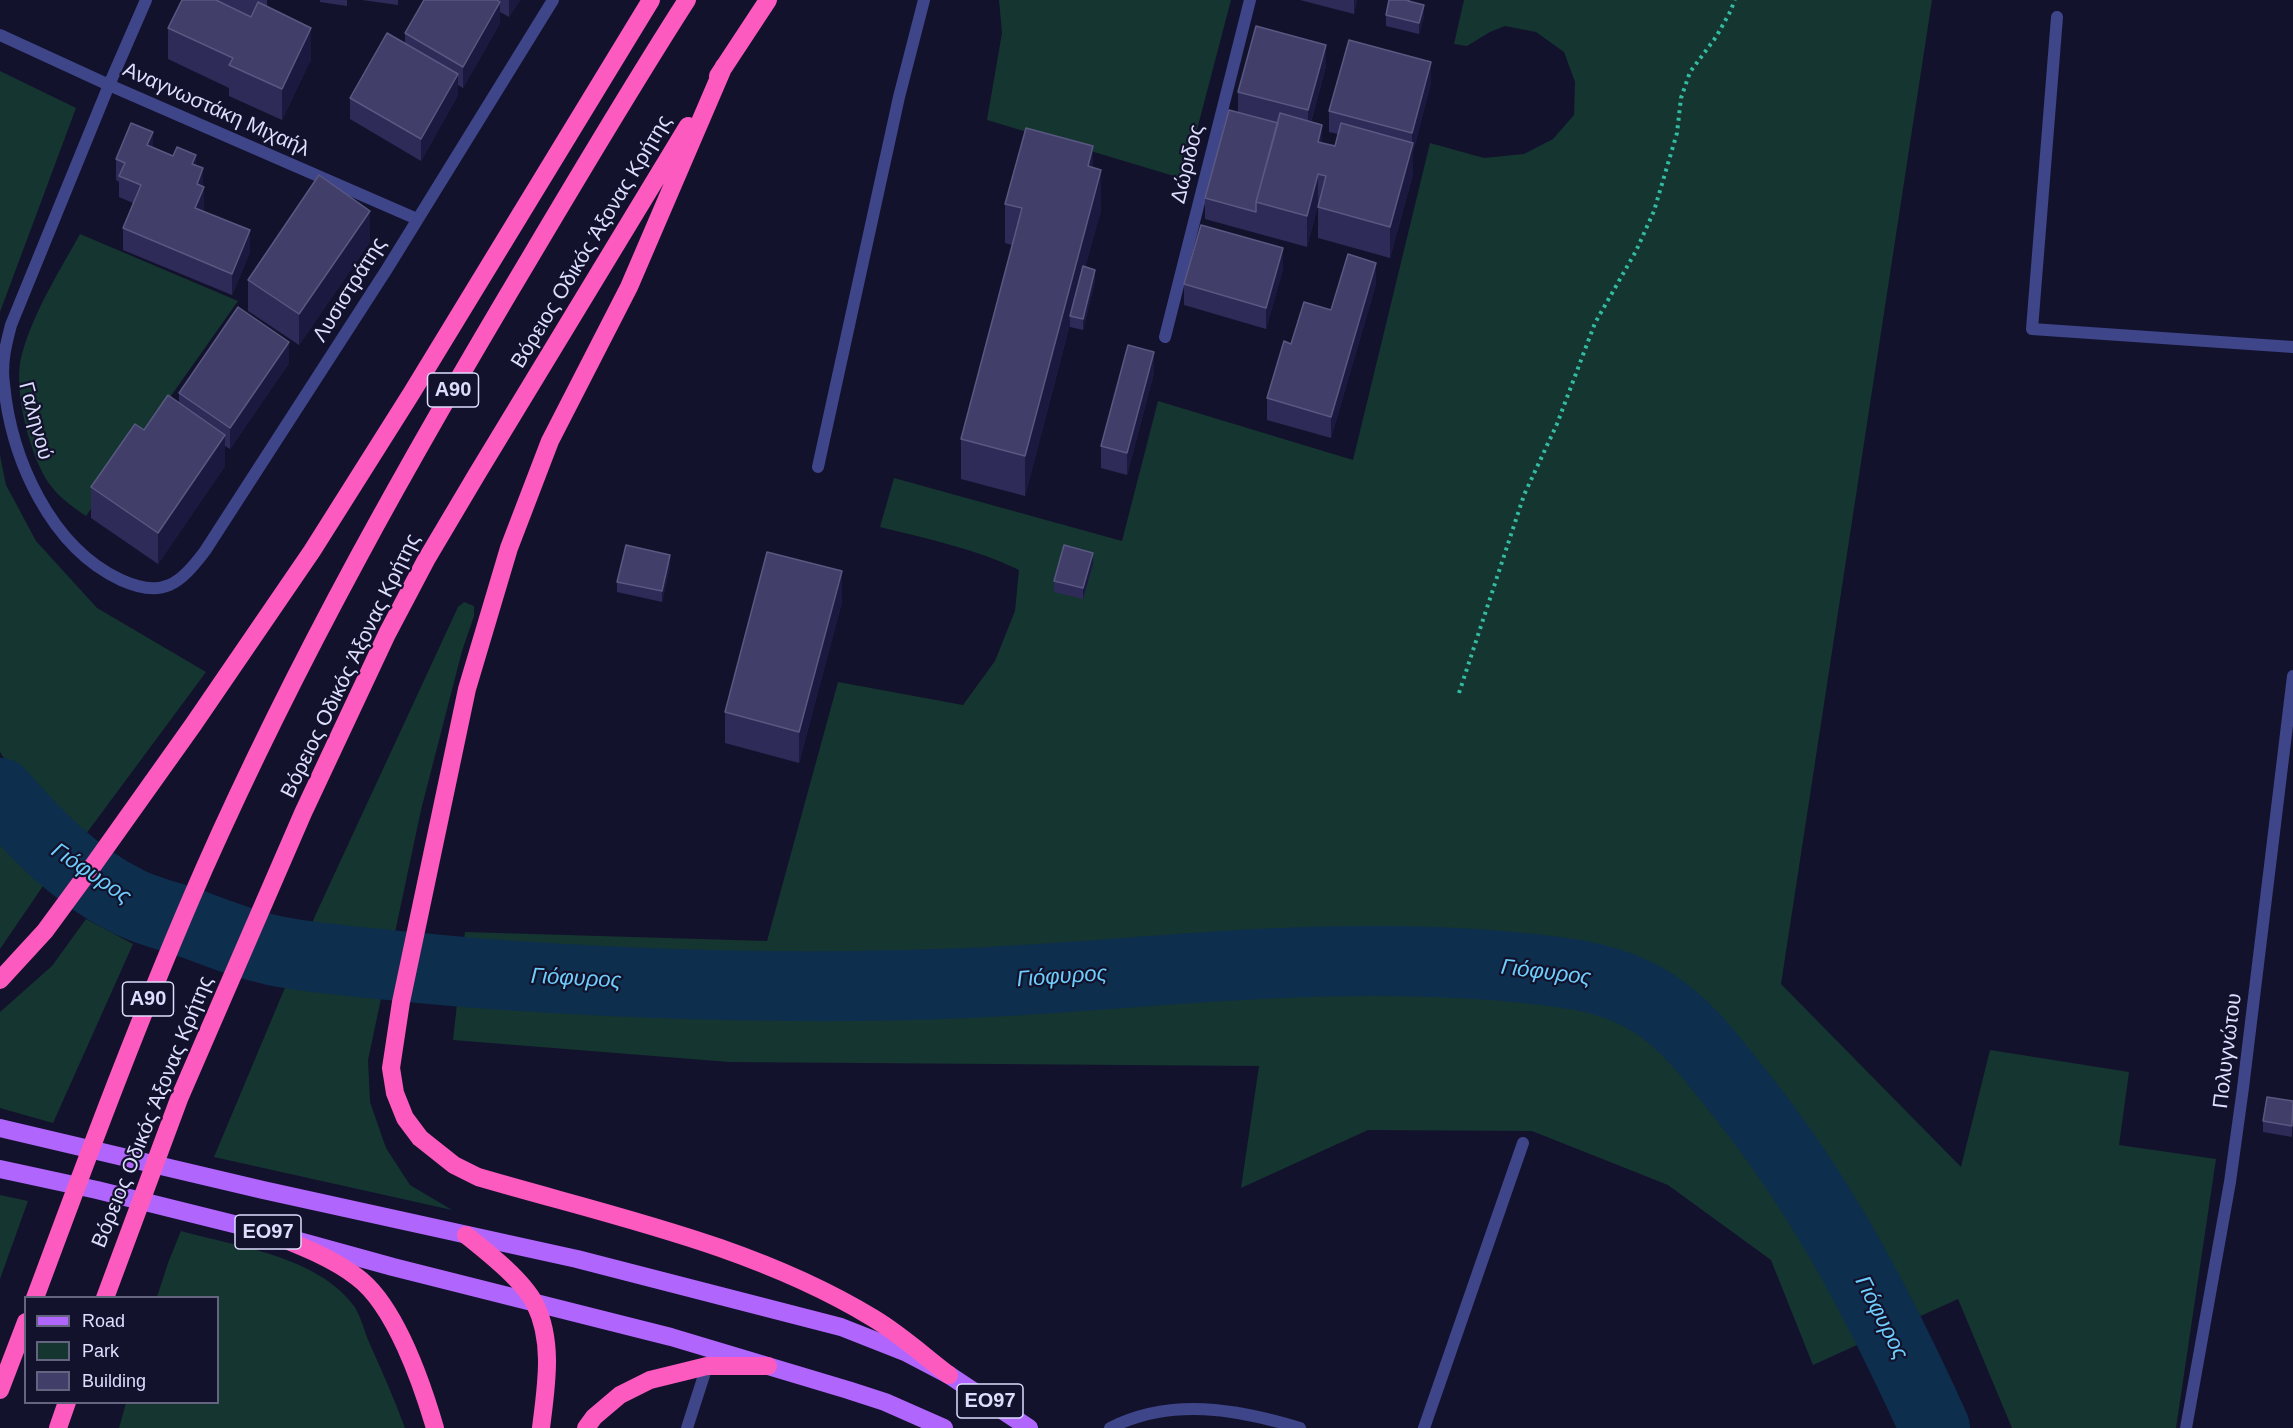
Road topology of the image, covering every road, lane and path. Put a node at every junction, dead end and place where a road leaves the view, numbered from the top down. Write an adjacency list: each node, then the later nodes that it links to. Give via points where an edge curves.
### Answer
1 (146, 0): 12 (street, Γαληνού)
2 (553, 0): 13 (street, Λυσιστράτης)
3 (651, 0): 20 (highway, via 312,551 45,931)
4 (687, 0): 26 (highway, Βόρειος Οδικός Άξονας Κρήτης / Α90, via 436,418 329,612 240,791 164,960)
5 (768, 0): 11 (highway, Βόρειος Οδικός Άξονας Κρήτης)
6 (924, 0): 16 (street)
7 (1250, 0): 14 (street, Δώριδος)
8 (1735, 0): 19 (path, via 1716,37 1690,72 1654,211 1595,323 1557,424 1524,495)
9 (2057, 17): 15 (street, via 2032,328)
10 (0, 34): 12 (street, Αναγνωστάκη Μιχαήλ)
11 (724, 66): 27 (highway, Βόρειος Οδικός Άξονας Κρήτης, via 426,560 387,634 303,813 179,1099); 32 (highway, via 629,287 555,432 509,548 467,690 401,1002 391,1068 395,1094 405,1118 420,1138 454,1165 478,1177 719,1248 792,1276 874,1319)
12 (109, 85): 13 (street, Αναγνωστάκη Μιχαήλ); 17 (street, Γαληνού, via 11,325 3,381 23,461 43,504 62,532 87,559 108,573 144,587)
13 (417, 219): 17 (street, Λυσιστράτης, via 205,551 186,575)
14 (1164, 337)
15 (2293, 347)
16 (818, 467)
17 (166, 587)
18 (2293, 676): 45 (street, Πολυγνώτου, via 2242,1100)
19 (1458, 693)
20 (0, 980)
21 (0, 1128): 25 (main road, ΕΟ97)
22 (1523, 1143): 44 (street)
23 (0, 1169): 24 (main road, ΕΟ97)
24 (266, 1232): 28 (main road, ΕΟ97); 36 (highway, via 337,1264 367,1286 400,1337)
25 (466, 1235): 28 (highway); 32 (main road, ΕΟ97, via 656,1278 841,1327 907,1353)
26 (36, 1296)
27 (106, 1296)
28 (535, 1302): 31 (main road, ΕΟ97); 37 (highway, via 547,1352)
29 (24, 1327): 33 (highway)
30 (707, 1365): 31 (highway); 38 (highway, via 632,1388 607,1405); 39 (street)
31 (768, 1366): 40 (main road, ΕΟ97, via 885,1402)
32 (950, 1376): 41 (main road, ΕΟ97)
33 (0, 1390)
34 (66, 1404): 35 (highway)
35 (58, 1428)
36 (435, 1428)
37 (541, 1428)
38 (586, 1428)
39 (687, 1428)
40 (944, 1428)
41 (1029, 1428)
42 (1110, 1428): 43 (street, via 1160,1411 1202,1408)
43 (1300, 1428)
44 (1424, 1428)
45 (2186, 1428)

